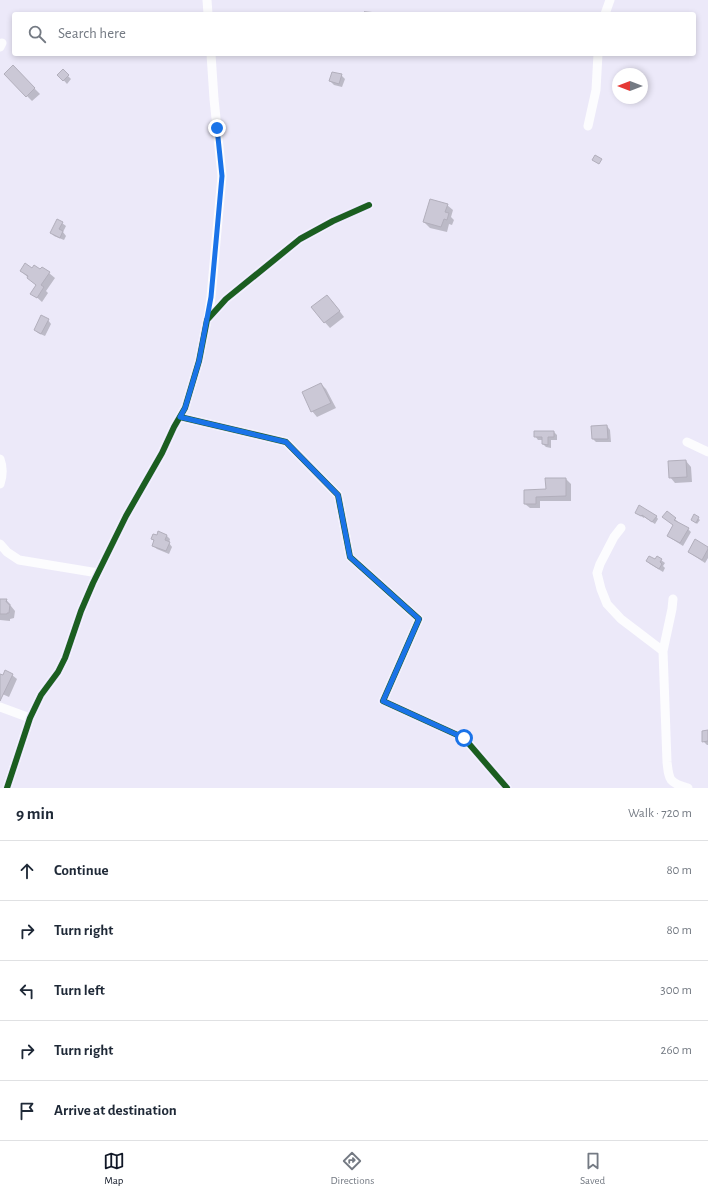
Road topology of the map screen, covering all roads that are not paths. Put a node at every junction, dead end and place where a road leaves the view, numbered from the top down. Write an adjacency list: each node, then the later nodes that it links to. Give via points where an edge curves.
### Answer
1 (207, 0): 3 (street)
2 (610, 0): 4 (street)
3 (208, 12)
4 (606, 12)
5 (211, 56): 9 (street, via 222,176)
6 (598, 56): 7 (street, via 596,90)
7 (588, 126)
8 (369, 205): 9 (street, via 300,239 226,299)
9 (207, 320): 10 (street, via 199,361)
10 (180, 417): 17 (street); 23 (street, via 286,442 338,495 350,557 419,619 383,701 464,738)
11 (687, 442): 12 (street)
12 (708, 452)
13 (0, 459): 14 (street, via 3,467)
14 (0, 484)
15 (620, 528): 19 (street, via 597,573 601,589 607,604 621,619)
16 (0, 544): 17 (street, via 6,552 19,560)
17 (98, 573): 21 (street, via 65,658 41,695)
18 (673, 599): 19 (street)
19 (663, 651): 24 (street, via 668,772 675,785)
20 (0, 707): 21 (street)
21 (30, 718): 22 (street)
22 (7, 788)
23 (507, 788)
24 (688, 788)

